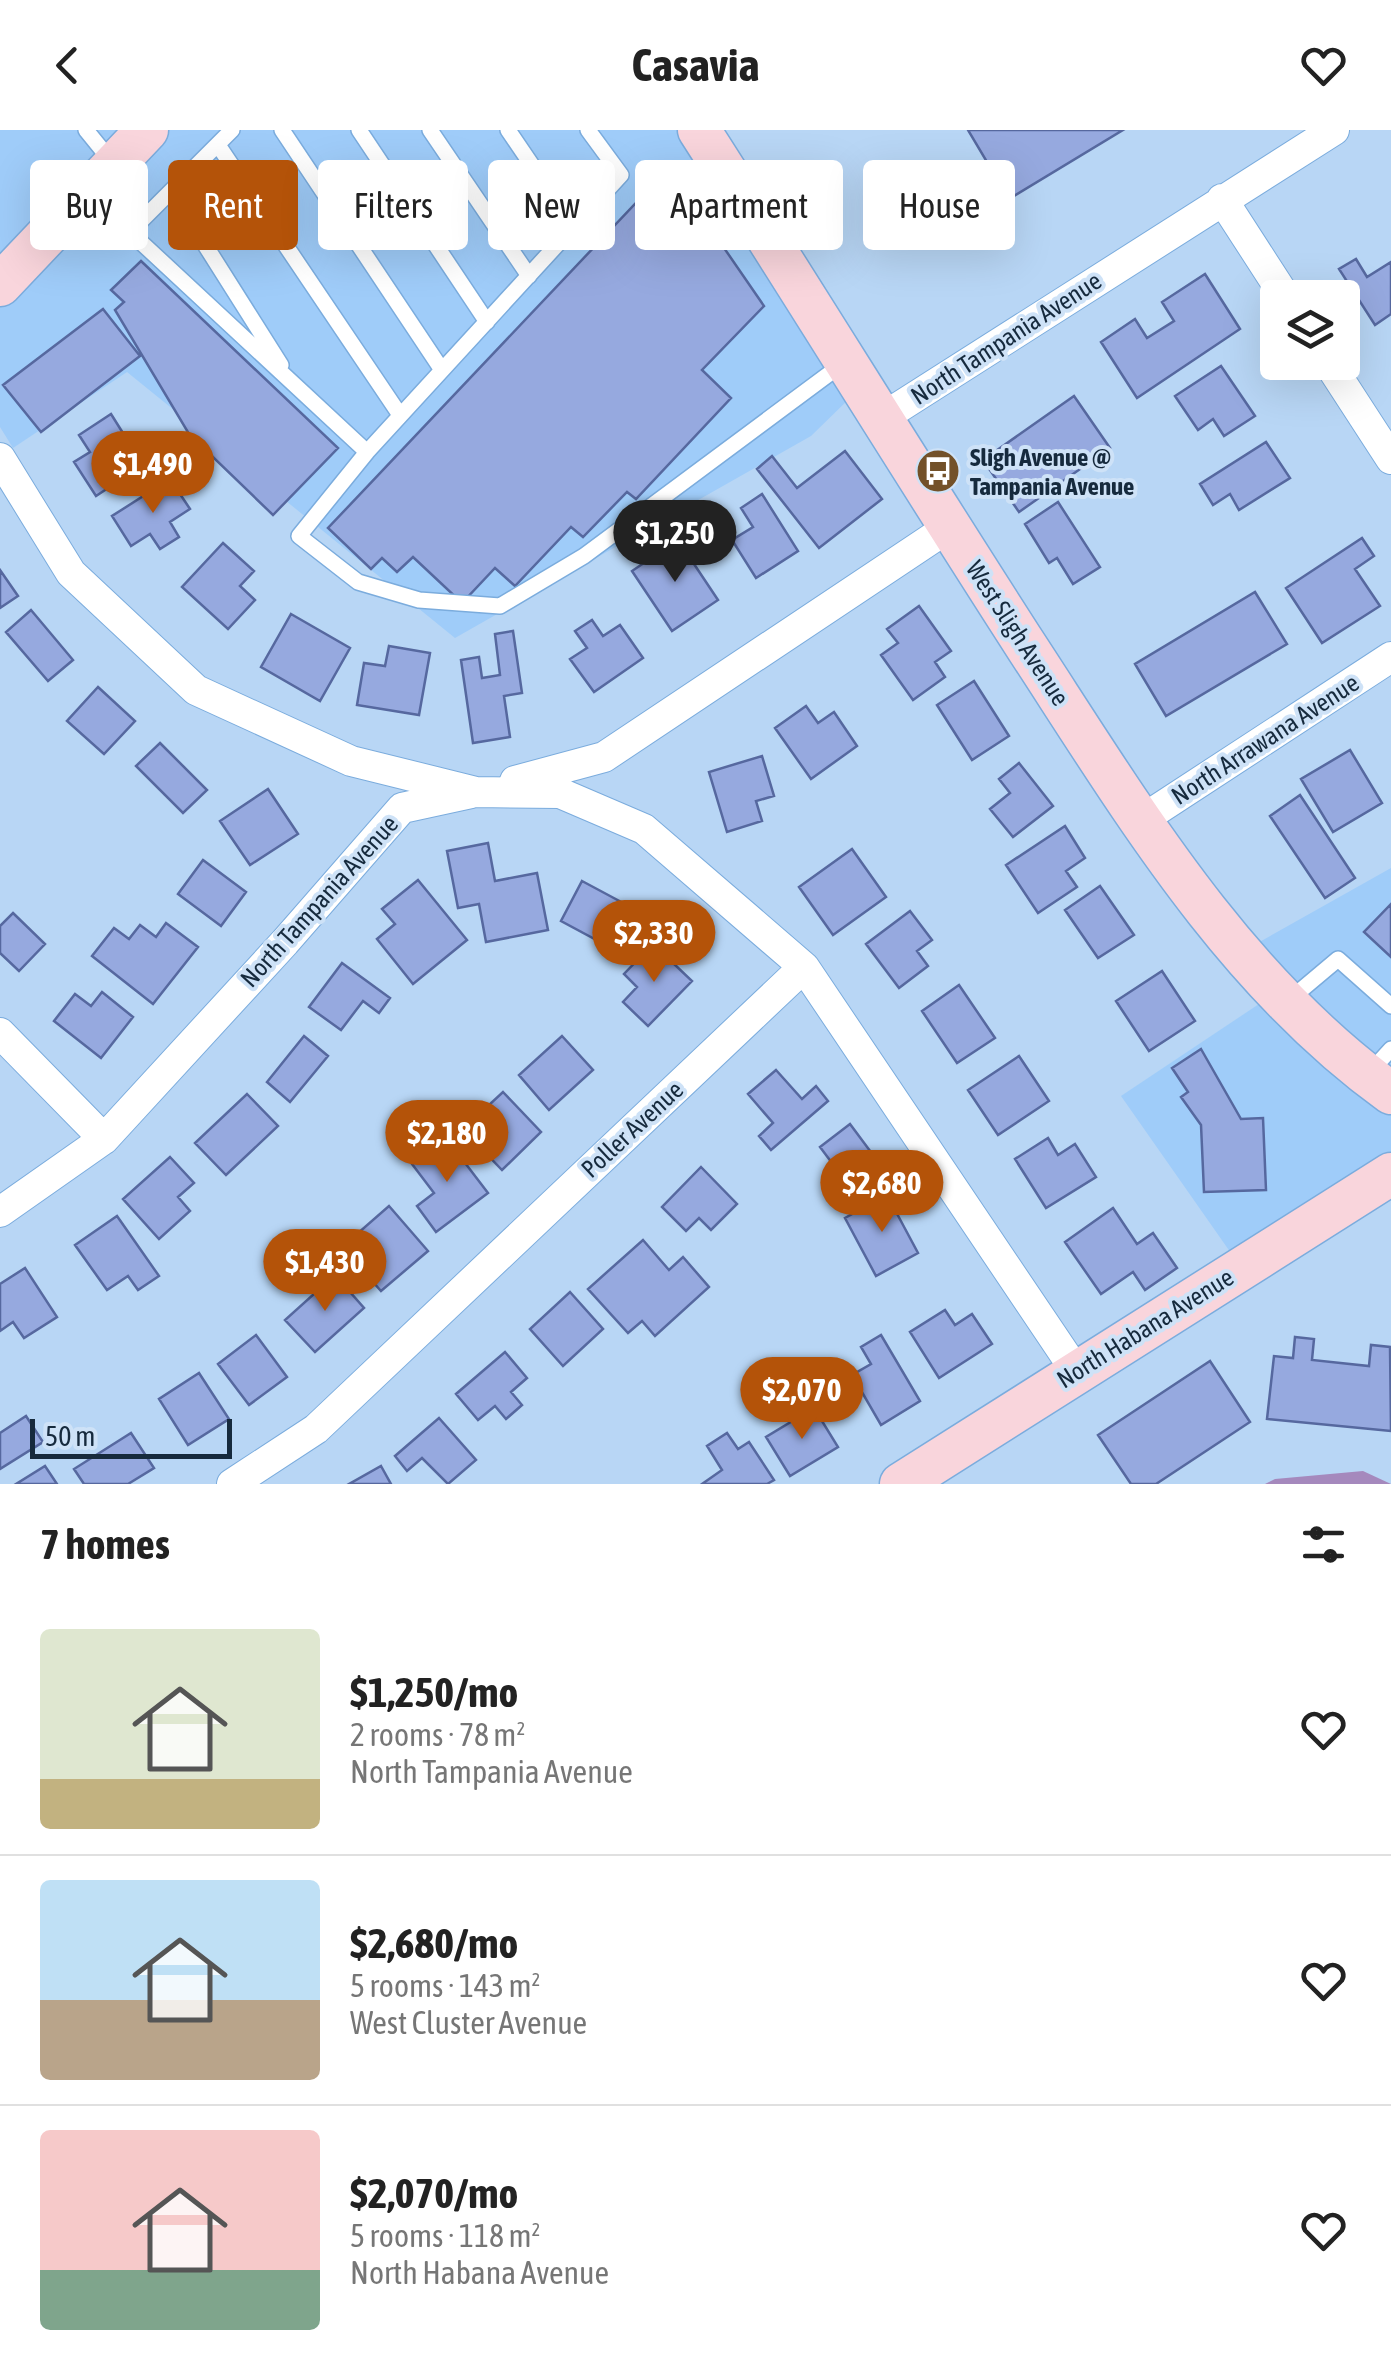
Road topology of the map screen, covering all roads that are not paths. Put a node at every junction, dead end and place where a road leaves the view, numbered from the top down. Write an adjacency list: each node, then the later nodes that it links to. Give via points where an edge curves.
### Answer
1 (86, 130): 12 (lane)
2 (147, 130): 13 (main road)
3 (232, 130): 11 (lane)
4 (282, 130): 29 (lane)
5 (359, 130): 27 (lane)
6 (430, 130): 24 (lane)
7 (508, 130): 15 (lane)
8 (588, 130): 16 (lane)
9 (699, 130): 28 (main road, West Sligh Avenue)
10 (1334, 130): 18 (street, North Tampania Avenue)
11 (218, 145): 14 (lane); 32 (lane)
12 (96, 160)
13 (120, 160)
14 (202, 160)
15 (529, 160)
16 (610, 160)
17 (168, 193): 19 (lane)
18 (1222, 199): 25 (street); 33 (street, North Tampania Avenue)
19 (148, 214)
20 (148, 249): 31 (lane)
21 (34, 250): 26 (main road)
22 (208, 250): 31 (lane)
23 (552, 250): 24 (lane)
24 (529, 276): 27 (lane)
25 (1274, 280)
26 (0, 285)
27 (487, 322): 29 (lane)
28 (847, 360): 33 (main road, West Sligh Avenue); 34 (lane, via 584,556 500,606 419,600 358,582 299,536)
29 (442, 370): 32 (lane)
30 (1340, 380): 36 (street)
31 (291, 382): 34 (lane)
32 (400, 416): 34 (lane)
33 (882, 418): 37 (main road, West Sligh Avenue)
34 (367, 452)
35 (0, 458): 39 (street, via 71,573 196,690 351,761)
36 (1391, 459)
37 (950, 527): 39 (street, North Tampania Avenue, via 604,757); 40 (main road, West Sligh Avenue)
38 (1388, 666): 40 (street, North Arrawana Avenue)
39 (476, 792): 41 (street, via 560,793 644,829); 46 (street, North Tampania Avenue, via 402,808)
40 (1140, 821): 42 (main road, West Sligh Avenue)
41 (804, 967): 49 (street); 50 (street, Poller Avenue, via 316,1429)
42 (1286, 1003): 43 (lane, via 1338,959); 45 (main road, West Sligh Avenue)
43 (1391, 1006)
44 (0, 1033): 46 (street)
45 (1383, 1073)
46 (104, 1139): 48 (street, North Tampania Avenue)
47 (1391, 1174): 49 (main road, North Habana Avenue)
48 (0, 1212)
49 (1076, 1371): 51 (main road, North Habana Avenue)
50 (232, 1484)
51 (901, 1484)

